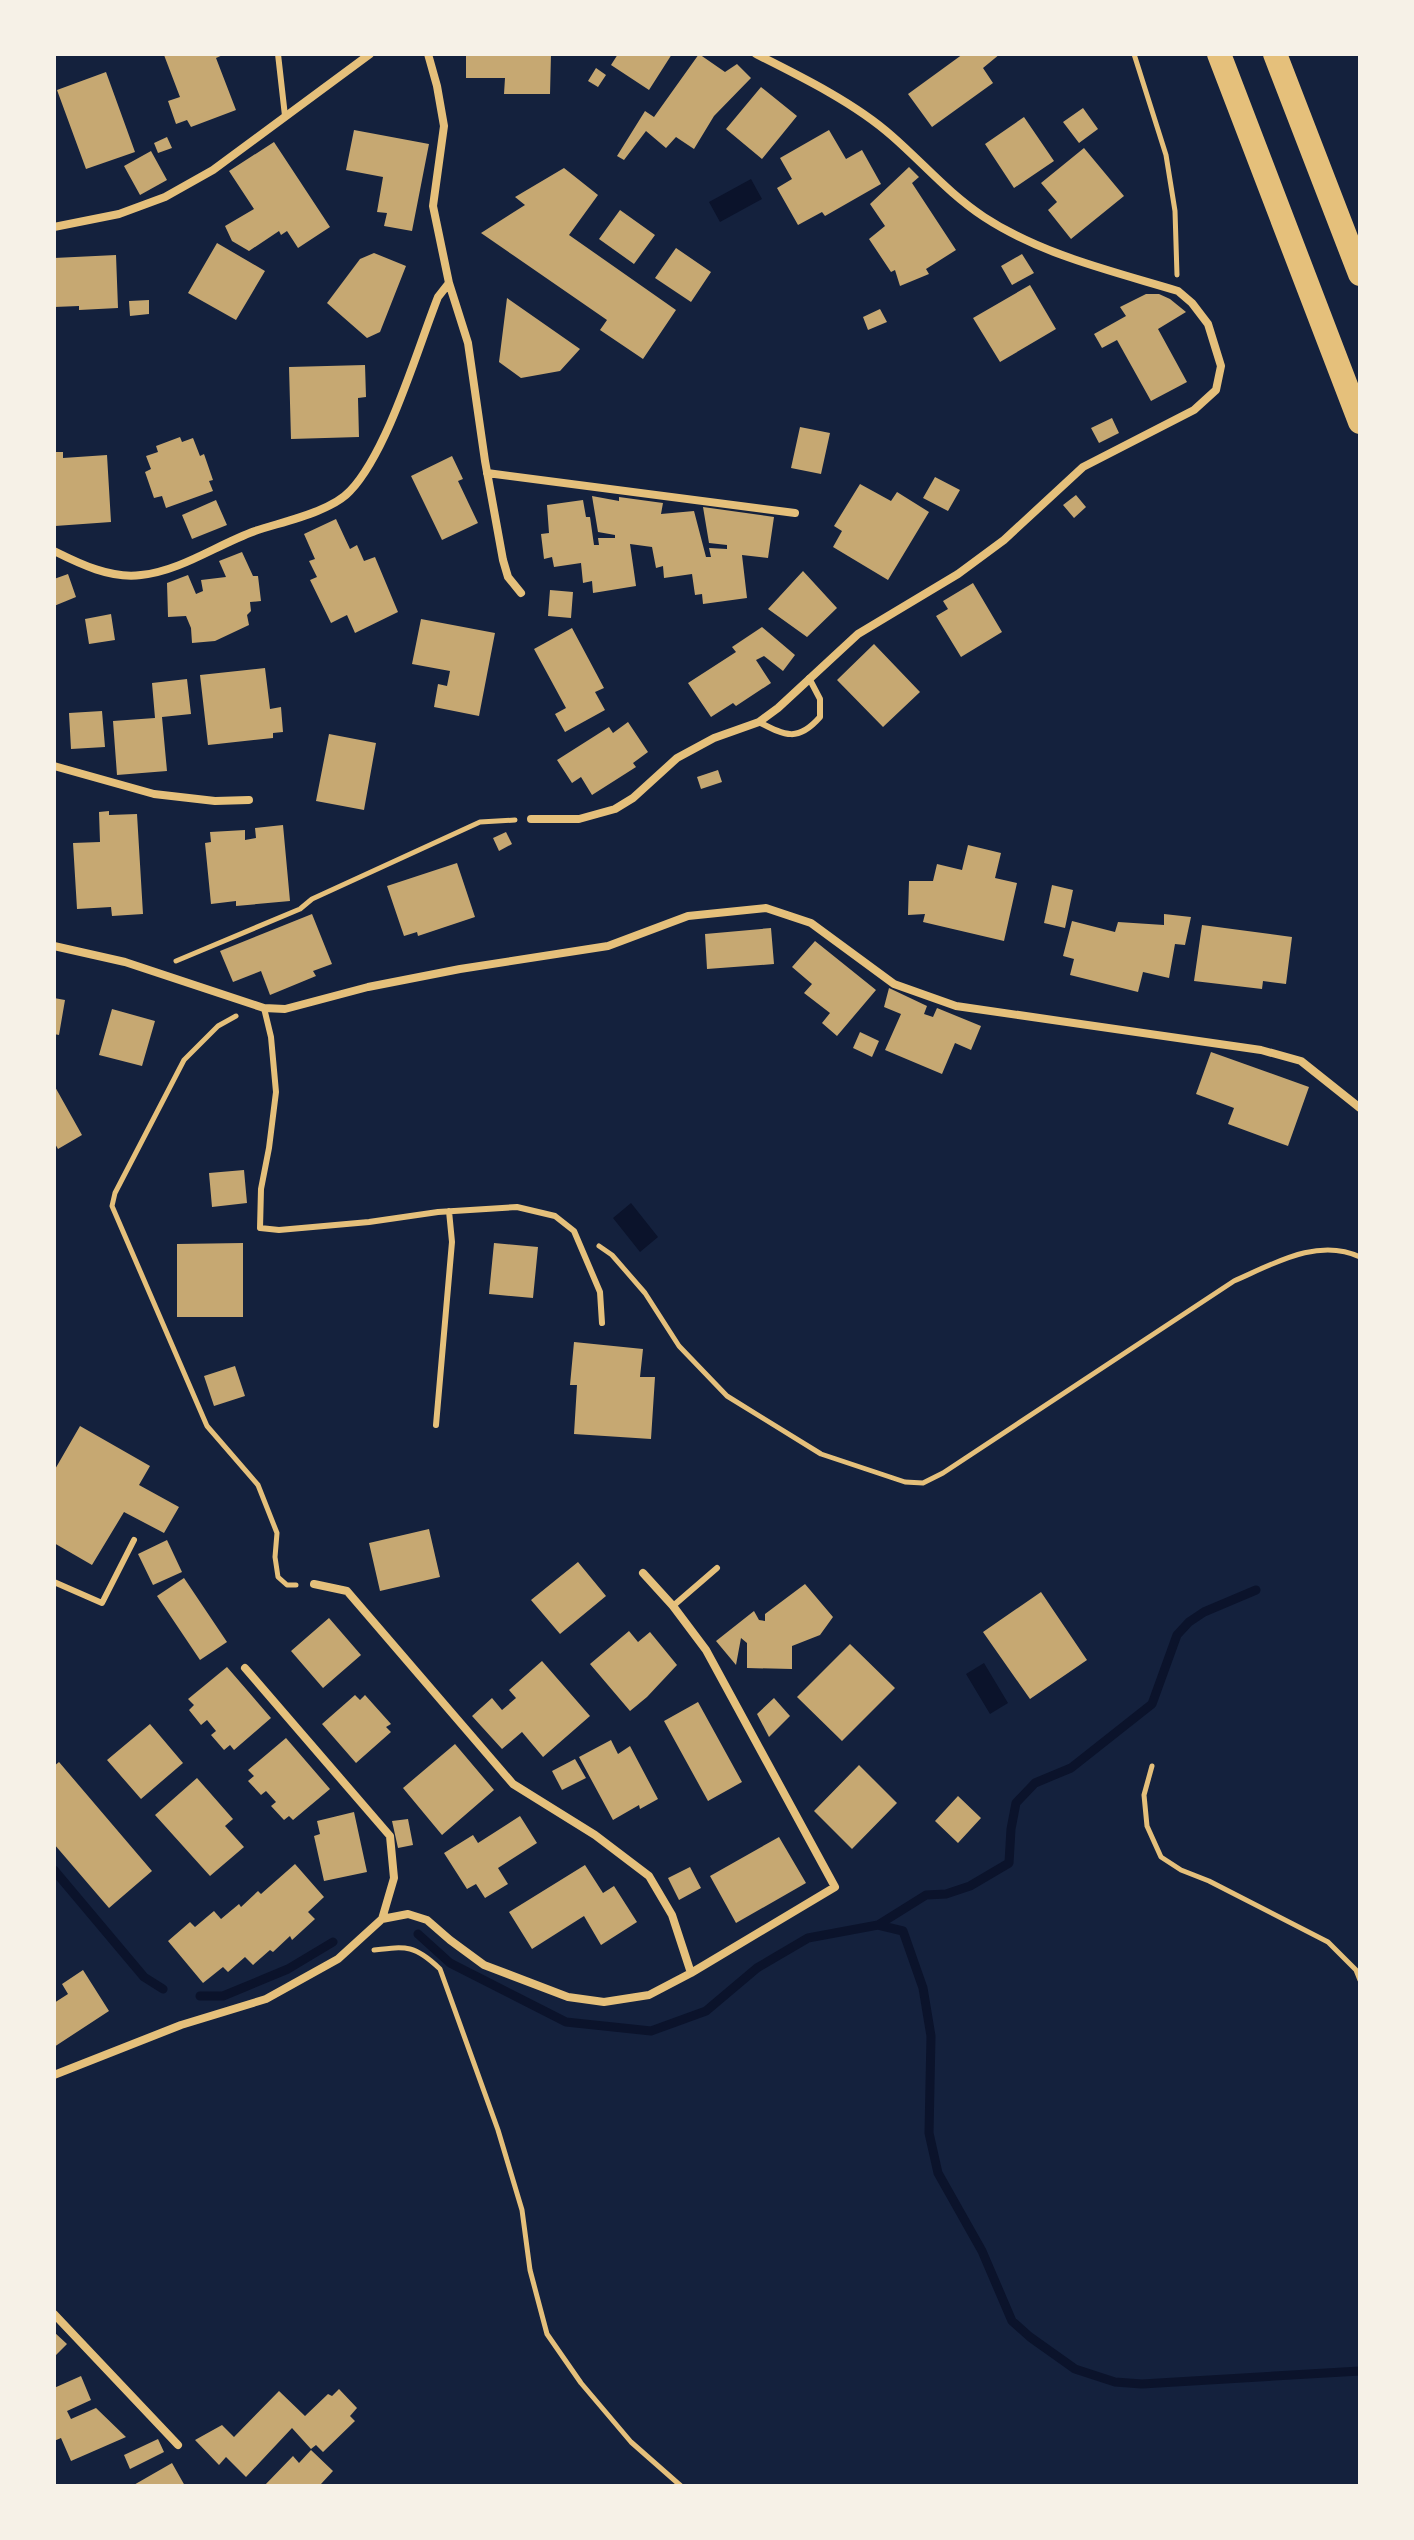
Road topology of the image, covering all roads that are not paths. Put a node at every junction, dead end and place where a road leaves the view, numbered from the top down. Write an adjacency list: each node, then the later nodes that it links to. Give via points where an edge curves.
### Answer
1 (278, 54): 7 (lane)
2 (370, 54): 7 (street)
3 (428, 54): 10 (street, via 444,126 433,206)
4 (756, 54): 16 (street, via 890,134 955,197 985,218 1047,251 1178,291 1208,324 1221,366 1216,390 1194,410 1083,467 1004,540 858,634)
5 (1219, 54): 11 (highway)
6 (1275, 54): 9 (highway)
7 (285, 116): 8 (street, via 213,170 165,197 119,214)
8 (54, 227)
9 (1360, 274)
10 (449, 283): 12 (street, via 468,343); 14 (street, via 438,297 369,464 348,493 300,518 139,576 82,565)
11 (1360, 422)
12 (487, 473): 13 (street); 15 (street, via 503,560)
13 (795, 513)
14 (54, 551)
15 (521, 593)
16 (809, 678): 17 (street); 17 (lane, via 820,699 820,717 808,730 780,733)
17 (759, 722): 20 (street, via 677,758 615,809 579,819)
18 (54, 766): 19 (street, via 154,794)
19 (249, 800)
20 (531, 819)
21 (54, 946): 22 (street, via 125,962)
22 (264, 1008): 23 (street, via 285,1009 414,978 608,946 688,916 766,908 811,923 894,984 944,1002 1261,1050 1301,1061); 24 (lane, via 276,1092 260,1228)
23 (1360, 1108)
24 (449, 1211): 25 (lane, via 517,1207 555,1216 574,1231 600,1292); 26 (lane, via 452,1242)
25 (602, 1323)
26 (436, 1425)
27 (134, 1540): 30 (lane, via 102,1603)
28 (717, 1568): 32 (lane)
29 (643, 1573): 32 (street)
30 (54, 1582)
31 (314, 1584): 35 (street, via 347,1591 513,1784 649,1876 672,1915)
32 (673, 1606): 35 (street, via 706,1650 835,1887)
33 (245, 1668): 34 (street, via 390,1836 394,1878)
34 (382, 1919): 35 (street, via 408,1914 427,1920 484,1965 568,1997 604,2002 649,1995); 36 (street, via 338,1959 266,1999 181,2025)
35 (691, 1973)
36 (54, 2075)
37 (54, 2314): 38 (street)
38 (178, 2445)

